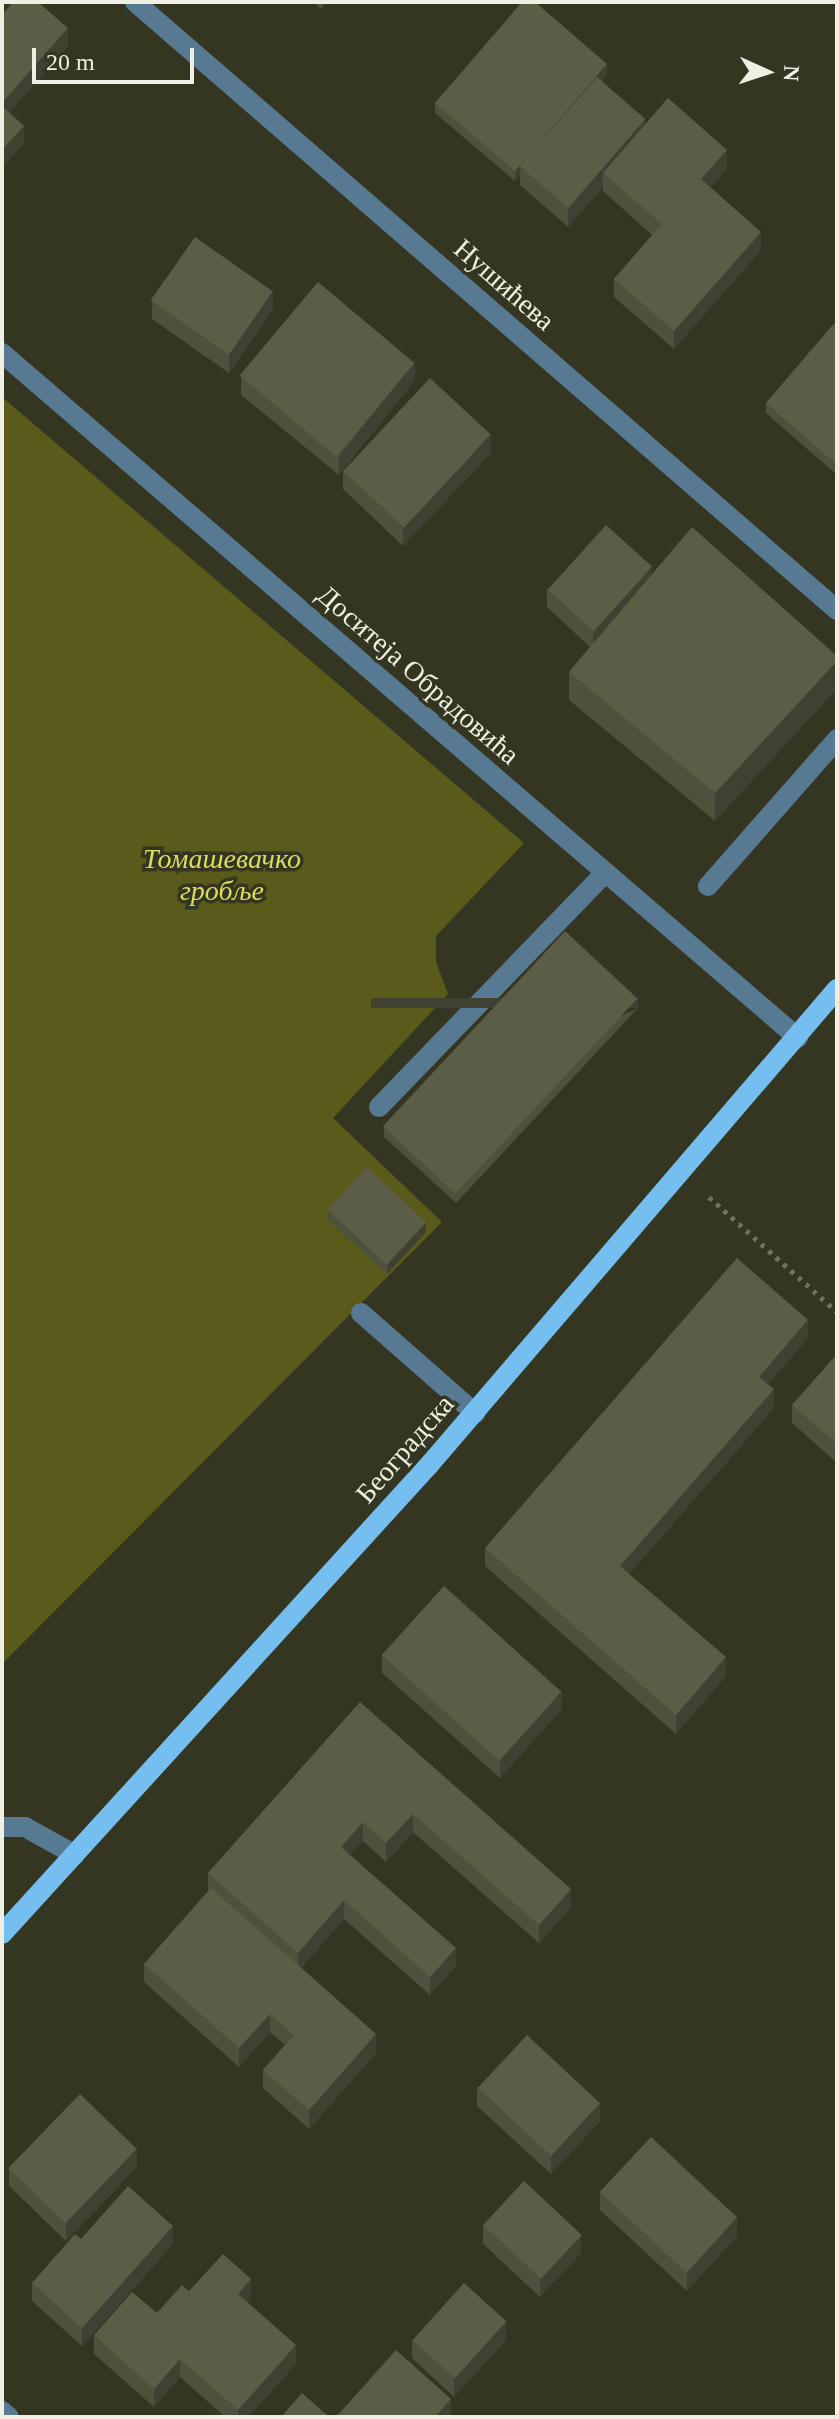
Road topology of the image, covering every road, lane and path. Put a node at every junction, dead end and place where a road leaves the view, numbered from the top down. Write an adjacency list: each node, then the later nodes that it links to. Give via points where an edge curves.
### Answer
1 (135, 2): 3 (street, Нушићева)
2 (2, 353): 5 (street, Доситеја Обрадовића)
3 (837, 610)
4 (837, 739): 6 (street)
5 (605, 873): 8 (street, Доситеја Обрадовића); 9 (street)
6 (708, 886)
7 (837, 989): 8 (main road, Београдска)
8 (798, 1038): 10 (main road, Београдска)
9 (379, 1107)
10 (681, 1173): 11 (path); 13 (main road, Београдска)
11 (837, 1312)
12 (361, 1313): 13 (street)
13 (475, 1413): 15 (main road, Београдска)
14 (2, 1827): 15 (street, via 25,1827)
15 (75, 1855): 16 (main road, Београдска)
16 (2, 1934)
17 (2, 2411): 18 (street)
18 (9, 2417)

